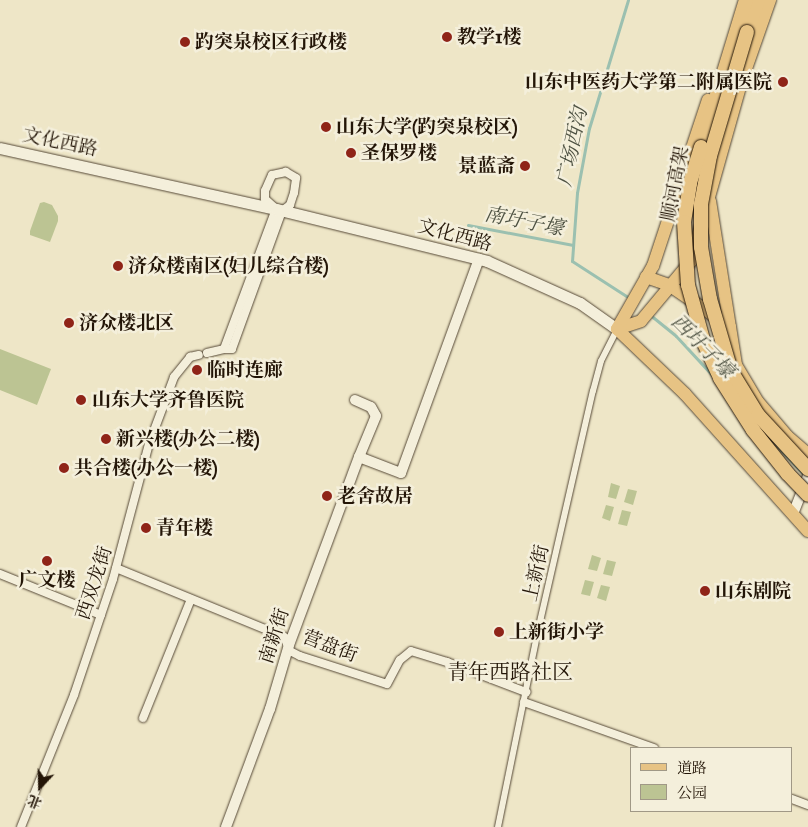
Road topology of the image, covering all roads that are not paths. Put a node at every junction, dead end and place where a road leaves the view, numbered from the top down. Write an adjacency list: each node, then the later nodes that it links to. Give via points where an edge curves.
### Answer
1 (741, 0): 9 (main road, via 684,177 653,266)
2 (746, 0): 19 (highway, 顺河高架, bridge, via 690,184 684,222 688,285 704,343 720,378 753,430)
3 (758, 0): 18 (highway, 顺河高架, bridge, via 710,156 701,204 701,247 710,298 731,371 758,415)
4 (770, 0): 6 (main road, via 742,80)
5 (0, 148): 7 (main road, 文化西路)
6 (710, 197): 10 (main road, via 691,261); 11 (main road)
7 (285, 206): 7 (street, via 296,178 286,171 272,174 265,195); 8 (main road, 文化西路); 13 (street, via 224,349)
8 (479, 259): 12 (main road, 文化西路, via 580,303); 17 (street, via 400,473)
9 (646, 277): 10 (main road); 12 (main road)
10 (669, 285): 11 (main road); 12 (main road, via 640,321)
11 (730, 327): 16 (main road, via 736,365 758,402 787,436)
12 (617, 329): 23 (main road, 文化西路, via 685,394); 30 (street, 上新街, via 601,361 593,391)
13 (207, 353)
14 (199, 355): 25 (street, 西双龙街, via 190,358 174,378 149,444)
15 (355, 400): 17 (street, 南新街, via 371,407 376,416)
16 (808, 454)
17 (358, 457): 29 (street, 南新街)
18 (808, 470)
19 (788, 474): 21 (highway, 顺河高架, bridge); 22 (highway, bridge)
20 (808, 476): 23 (street)
21 (808, 496)
22 (808, 502)
23 (793, 514): 24 (main road, 文化西路)
24 (808, 531)
25 (116, 568): 27 (street, 营盘街); 28 (street, 西双龙街)
26 (0, 574): 28 (street)
27 (192, 599): 29 (street, 营盘街, via 284,637); 32 (street)
28 (101, 615): 36 (street, 西双龙街, via 74,695)
29 (289, 645): 30 (street, 营盘街, via 290,651 300,656 387,684 400,660 411,651); 37 (street, 南新街, via 270,709)
30 (526, 692): 31 (street, 上新街)
31 (524, 702): 33 (street); 38 (street, 上新街)
32 (142, 718)
33 (651, 747)
34 (793, 799): 35 (street)
35 (808, 805)
36 (21, 827)
37 (226, 827)
38 (498, 827)

